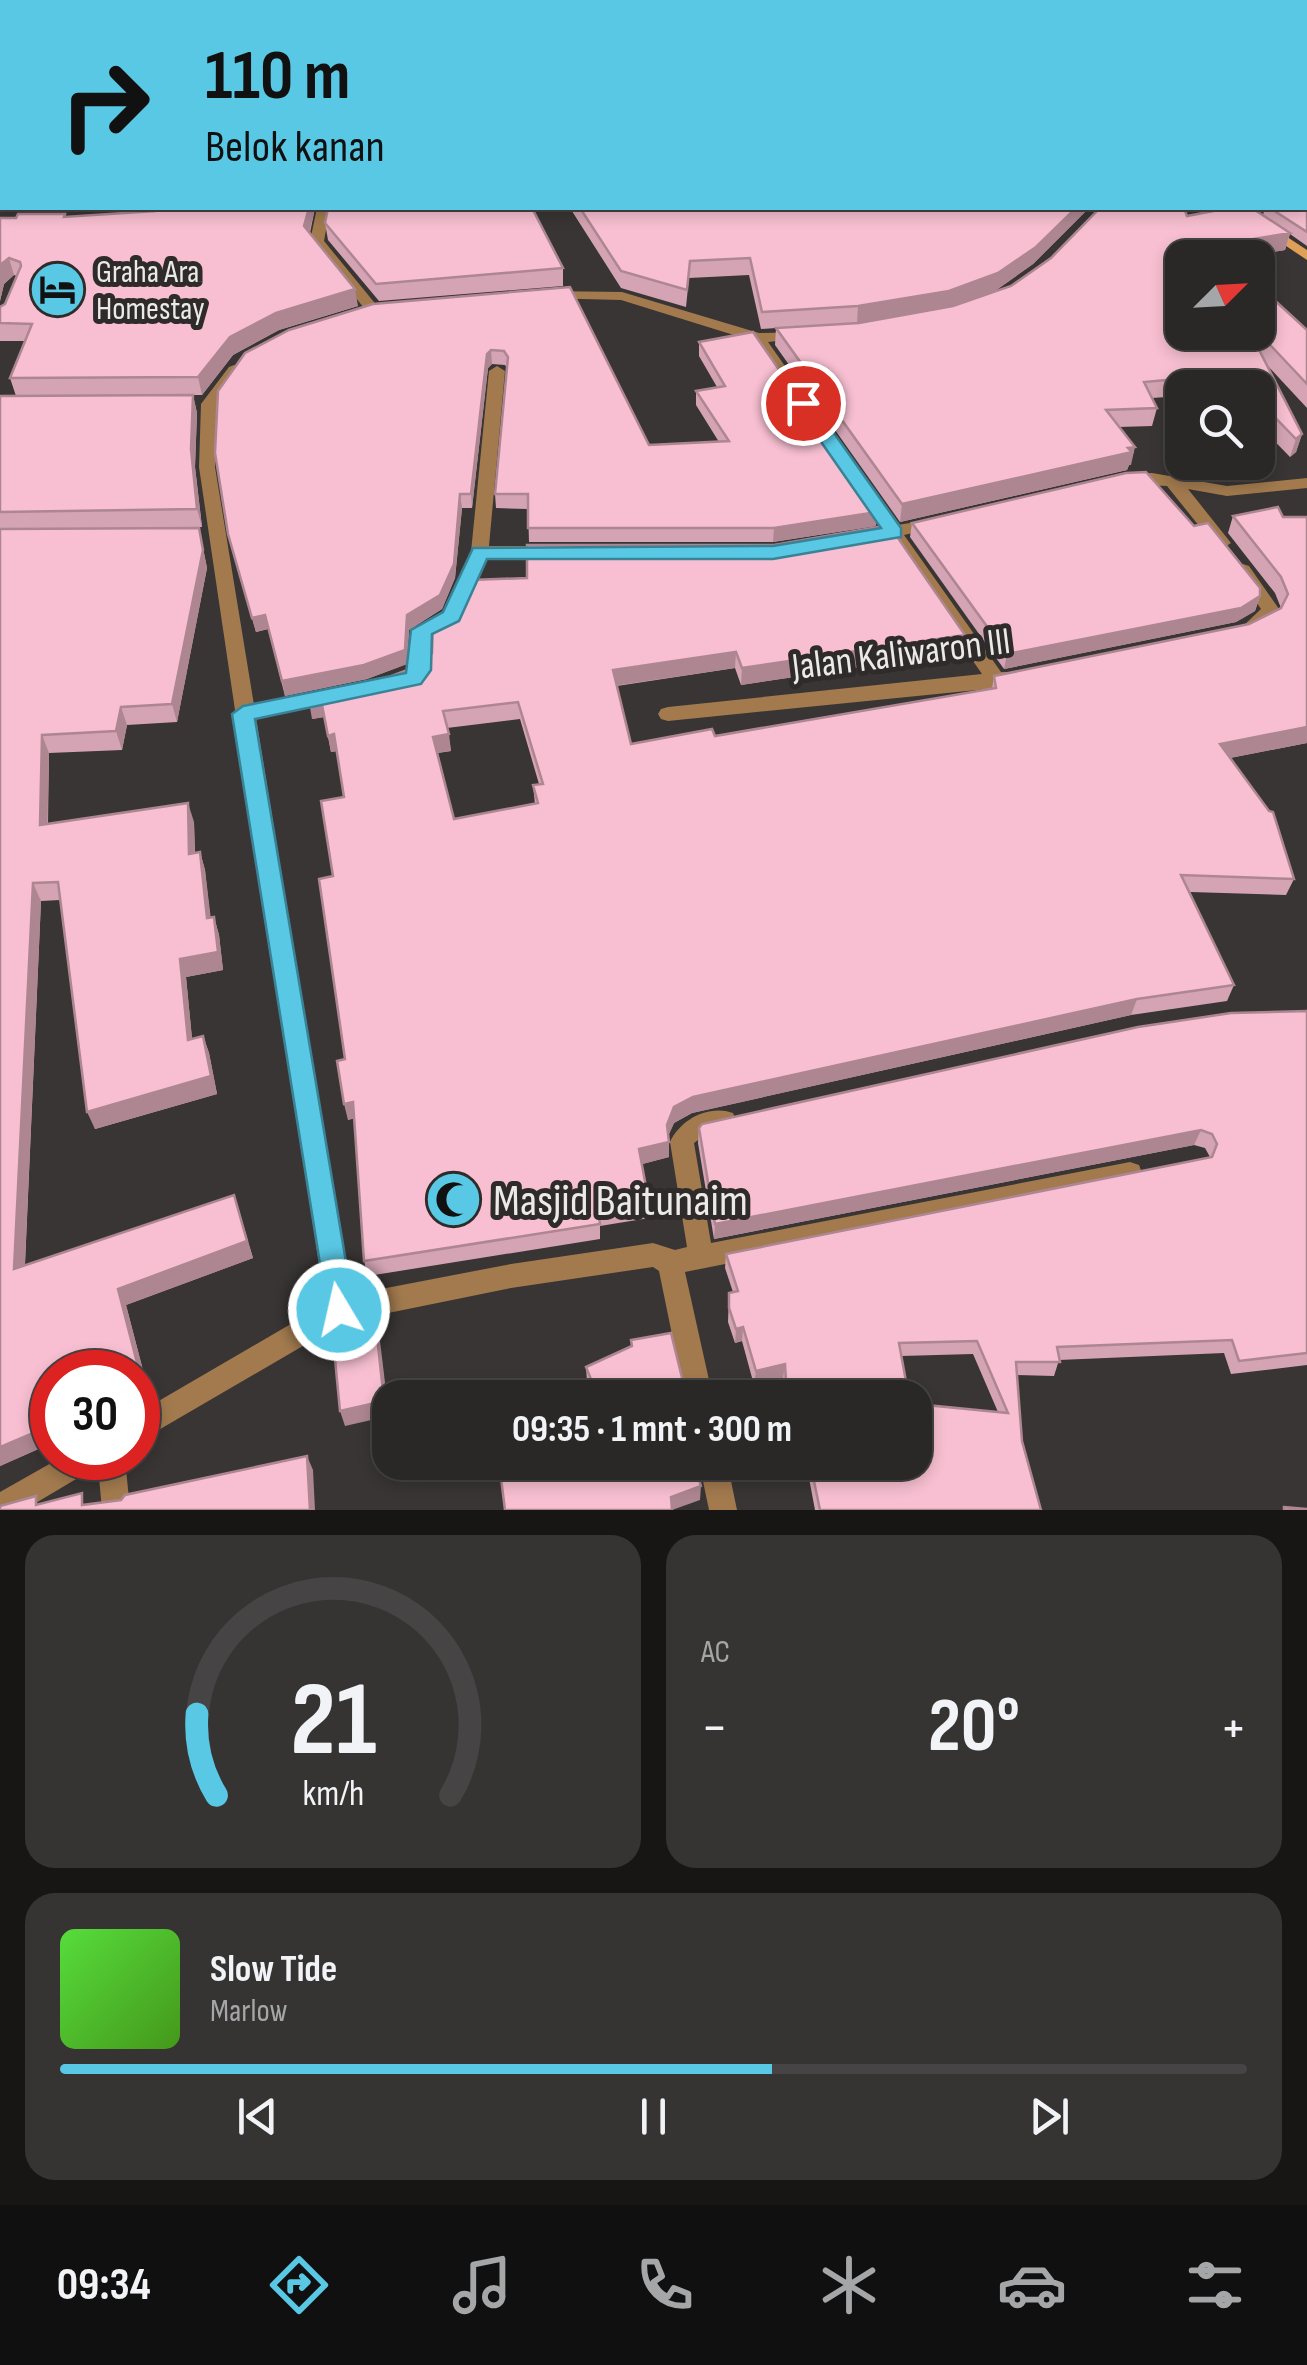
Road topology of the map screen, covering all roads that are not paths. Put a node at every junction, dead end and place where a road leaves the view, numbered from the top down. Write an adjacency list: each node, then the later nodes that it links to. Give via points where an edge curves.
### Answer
1 (324, 210): 6 (street, via 317,241)
2 (1239, 210): 3 (main road)
3 (1307, 256)
4 (528, 296): 9 (street, via 622,296)
5 (394, 308): 6 (street)
6 (372, 310): 7 (street)
7 (355, 316)
8 (817, 334): 9 (street)
9 (758, 338): 18 (street)
10 (240, 361): 13 (street)
11 (496, 371): 20 (street)
12 (190, 404): 13 (street)
13 (209, 404): 27 (street, via 205,536)
14 (1174, 482): 15 (street, via 1246,491); 16 (street, via 1138,478); 22 (street, via 1270,609 1260,623)
15 (1307, 483)
16 (1103, 484)
17 (951, 519): 18 (street)
18 (894, 532): 19 (street); 24 (street)
19 (842, 541)
20 (480, 552): 21 (street); 25 (street, via 452,616 422,630 420,670 414,679)
21 (579, 552)
22 (1223, 634)
23 (1034, 673): 24 (street, Jalan Kaliwaron III)
24 (997, 681): 28 (street, Jalan Kaliwaron III)
25 (396, 683)
26 (361, 691): 27 (street)
27 (243, 714): 33 (street)
28 (668, 714)
29 (752, 1114): 31 (street, via 694,1127 682,1142)
30 (1157, 1168): 31 (street)
31 (701, 1257): 32 (street)
32 (669, 1264): 33 (street, via 660,1255 636,1258); 34 (street)
33 (339, 1310): 35 (street)
34 (695, 1380)
35 (160, 1415)
36 (49, 1480): 39 (street)
37 (113, 1480): 40 (street)
38 (717, 1480): 41 (street)
39 (0, 1508)
40 (116, 1510)
41 (723, 1510)

